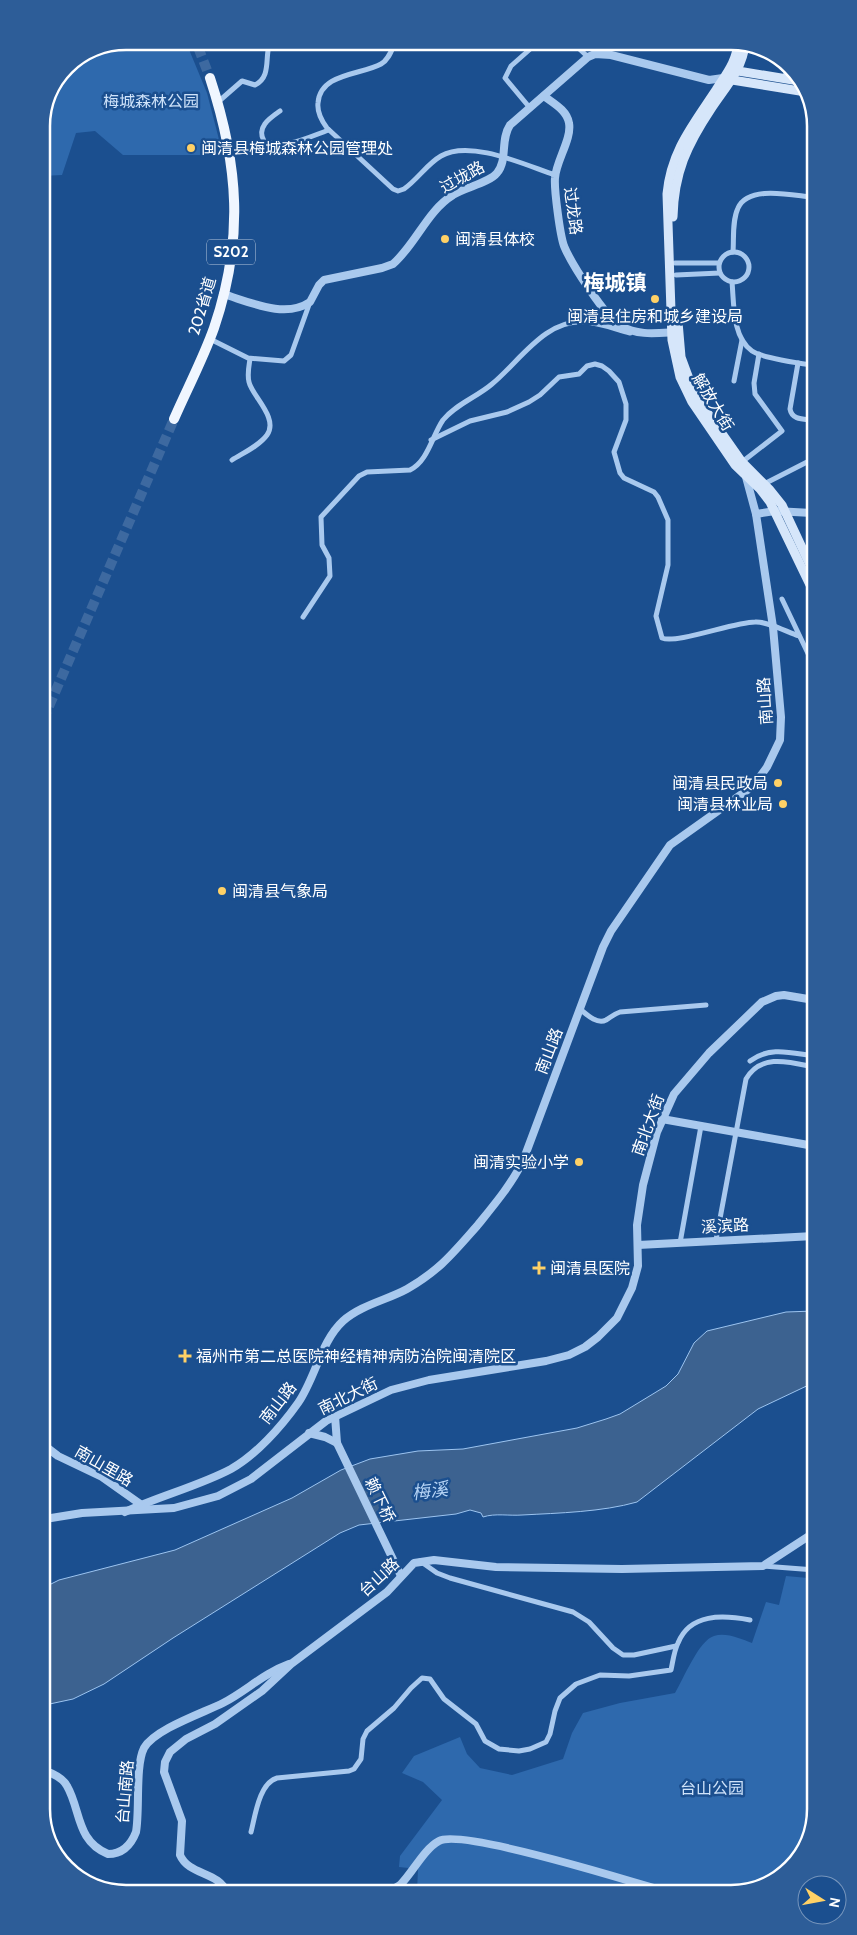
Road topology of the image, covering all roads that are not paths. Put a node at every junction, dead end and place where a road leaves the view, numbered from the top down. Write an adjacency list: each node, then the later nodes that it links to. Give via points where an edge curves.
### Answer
1 (268, 50): 16 (street, via 261,81 255,85 242,81)
2 (392, 50): 19 (street, via 383,63 336,79 322,89 318,112)
3 (528, 50): 17 (street, via 511,66 505,78)
4 (581, 50): 7 (street)
5 (737, 50): 8 (main road, 解放大街)
6 (744, 51): 8 (main road, 解放大街, via 743,59)
7 (588, 57): 11 (street, via 610,55 709,80); 15 (street, 过垅路)
8 (733, 70): 11 (main road, 解放大街); 12 (main road)
9 (786, 73): 12 (street)
10 (210, 78): 16 (main road, 202省道 / S202)
11 (727, 79): 14 (main road); 24 (main road, 解放大街, via 684,155 678,175 674,208); 31 (main road, 解放大街, via 680,146 670,172 667,194)
12 (785, 79): 13 (main road)
13 (791, 80)
14 (798, 91)
15 (544, 96): 17 (street, 过垅路); 21 (street, 过龙路, via 565,113 570,127)
16 (218, 102): 29 (main road, 202省道 / S202, via 228,141 234,190 234,233)
17 (530, 108): 20 (street, 过垅路, via 506,130)
18 (280, 111): 19 (street, via 264,124 261,134 264,141 281,145)
19 (329, 130): 20 (street, via 398,191 411,184 444,154 469,149)
20 (502, 158): 21 (street); 30 (street, 过垅路, via 501,167 494,176 459,191 440,204 393,264 324,280)
21 (555, 175): 32 (street, 过龙路, via 562,240 569,256 611,318 621,326)
22 (807, 197): 23 (street, via 764,193 748,197 736,213)
23 (733, 252): 25 (street, via 725,254); 28 (street, via 744,255 749,270 744,278)
24 (675, 263): 25 (street); 27 (main road, 解放大街)
25 (719, 263): 26 (street)
26 (720, 273): 27 (street); 28 (street)
27 (676, 274): 31 (main road, 解放大街)
28 (732, 282): 34 (street, via 735,320)
29 (223, 294): 30 (street, via 280,310); 33 (main road, 202省道 / S202)
30 (310, 302): 36 (street, via 289,357 281,362)
31 (675, 332): 32 (street, 过龙路); 44 (main road, 解放大街, via 690,385); 46 (main road, 解放大街, via 677,368 687,394)
32 (642, 334): 42 (street, via 584,322 552,330 493,384 448,415)
33 (210, 339): 36 (street); 40 (main road, 202省道 / S202)
34 (742, 340): 35 (street, via 752,352); 39 (street)
35 (759, 354): 37 (street); 44 (street, via 755,394 782,431)
36 (250, 359): 43 (street, via 248,380 265,408 269,430 260,442)
37 (798, 363): 38 (street); 41 (street, via 790,409 793,417)
38 (807, 364)
39 (734, 381)
40 (174, 419)
41 (807, 419)
42 (431, 440): 55 (street, via 422,461 415,467 363,473 324,512 322,544 329,558 330,576); 56 (street, via 470,420 507,412 529,402 559,377 579,374 594,364 602,366 619,382 626,404 626,420 614,452 620,473 654,492 668,520 668,565 656,616 662,638 675,639 739,623 765,623)
43 (232, 460)
44 (742, 462): 47 (main road, 解放大街)
45 (807, 462): 47 (street)
46 (746, 477): 48 (main road, 解放大街, via 766,495); 51 (street, 南山路)
47 (764, 484): 49 (main road, 解放大街)
48 (775, 511): 49 (street); 51 (street); 53 (main road, 解放大街)
49 (786, 511): 50 (street); 52 (main road, 解放大街)
50 (807, 513)
51 (756, 514): 56 (street, 南山路)
52 (807, 558)
53 (807, 578)
54 (782, 599): 57 (street)
55 (303, 617)
56 (772, 627): 57 (street); 61 (street, 南山路, via 782,716 780,740 773,756 752,786 666,850 608,936)
57 (799, 636): 58 (street)
58 (807, 652)
59 (807, 999): 65 (street, 南北大街, via 784,995 762,1002 683,1081)
60 (706, 1005): 61 (street, via 620,1012 604,1022)
61 (580, 1009): 77 (street, 南山路, via 518,1172 458,1249 419,1282 344,1320 333,1333 298,1404 251,1455 224,1472)
62 (807, 1055): 63 (street, via 773,1051)
63 (750, 1061)
64 (807, 1066): 67 (street, via 777,1060 754,1068 746,1079)
65 (662, 1119): 66 (street); 72 (street, 南北大街, via 643,1185 637,1225)
66 (701, 1126): 67 (street); 71 (street)
67 (735, 1132): 68 (street); 70 (street)
68 (807, 1145)
69 (807, 1236): 70 (street, 溪滨路)
70 (716, 1240): 71 (street, 溪滨路)
71 (680, 1242): 72 (street, 溪滨路)
72 (638, 1245): 73 (street, 南北大街, via 636,1276 626,1303 604,1332 585,1347 546,1361 406,1385)
73 (335, 1416): 74 (street, 南北大街); 75 (street)
74 (310, 1433): 75 (street, via 325,1437); 78 (street, 南北大街, via 236,1488 174,1508)
75 (339, 1447): 85 (street, 赖下桥)
76 (50, 1452): 77 (street, 南山里路, via 102,1477)
77 (141, 1505): 78 (street, 南山里路); 79 (street, 南山路)
78 (148, 1510): 79 (street, 南北大街)
79 (125, 1512): 80 (street, 南北大街, via 82,1513)
80 (50, 1518)
81 (807, 1537): 83 (street)
82 (420, 1561): 83 (street, 台山路, via 536,1568); 85 (street, 台山路); 87 (street, via 450,1578 573,1612 589,1622 623,1655)
83 (763, 1566): 84 (street)
84 (807, 1569)
85 (402, 1576): 88 (street, 台山路, via 380,1598)
86 (750, 1620): 87 (street, via 731,1616 700,1620 682,1634)
87 (676, 1646): 90 (street, via 671,1670 629,1676 600,1675 576,1684 560,1698 546,1742 525,1751 506,1750 489,1744 476,1724 444,1699 430,1679 422,1678 367,1731 363,1739 363,1754 354,1769 276,1778 269,1782 258,1803)
88 (291, 1664): 89 (street, 台山南路, via 265,1674 225,1702 176,1724 148,1743 141,1756 136,1832 131,1843 119,1853 108,1854 92,1842 79,1820 67,1785); 91 (street, 台山路, via 239,1708 176,1746 164,1767 182,1821 179,1850 182,1860)
89 (50, 1773)
90 (251, 1832)
91 (221, 1885)
92 (400, 1885): 93 (street, via 432,1845 443,1839 455,1838 502,1846)
93 (642, 1885)

